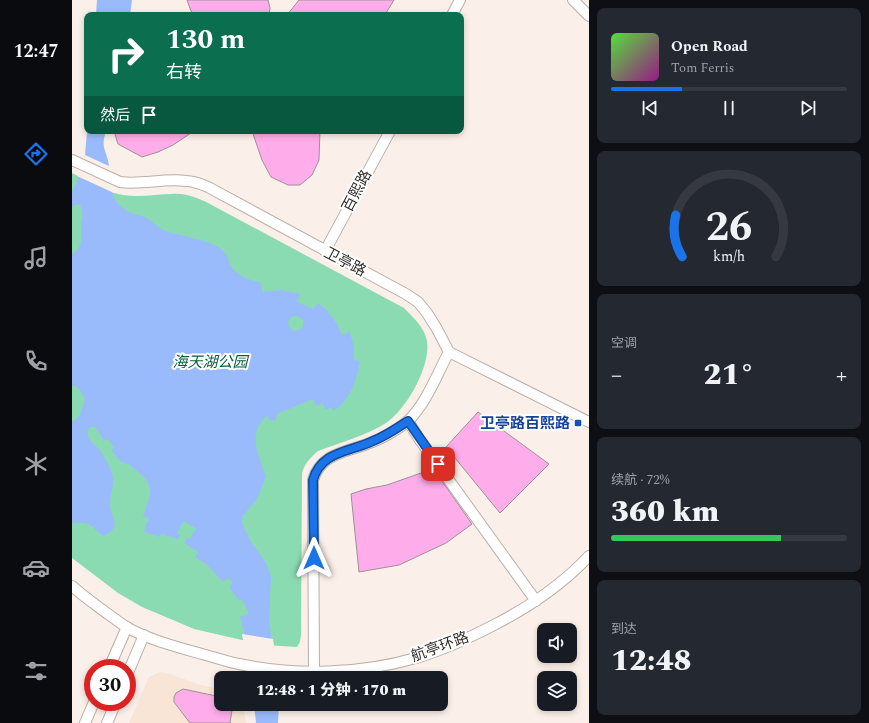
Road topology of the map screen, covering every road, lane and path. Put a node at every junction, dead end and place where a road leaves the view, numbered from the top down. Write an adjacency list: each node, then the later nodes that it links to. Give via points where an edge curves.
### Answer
1 (460, 0): 3 (street)
2 (573, 0): 4 (street)
3 (454, 12)
4 (589, 16)
5 (388, 134): 7 (street, 百熙路)
6 (77, 162): 7 (street, 卫亭路, via 112,179 128,183 178,180 196,182)
7 (325, 251): 8 (street, 卫亭路, via 418,302)
8 (449, 352): 9 (street, via 430,389); 10 (street)
9 (408, 421): 13 (street); 19 (street, via 372,442 334,455 315,472)
10 (589, 422)
11 (589, 556): 13 (street, 航亭环路)
12 (72, 586): 14 (street, 航亭环路)
13 (536, 601): 20 (street, 航亭环路, via 512,616 453,645 416,658 380,666)
14 (127, 628): 15 (street, 航亭环路); 16 (street)
15 (144, 635): 17 (street); 18 (street, 航亭环路, via 176,647 239,664)
16 (113, 659)
17 (134, 659)
18 (298, 671)
19 (314, 671)
20 (330, 671)
21 (90, 711): 23 (street)
22 (112, 711): 24 (street)
23 (85, 723)
24 (107, 723)

